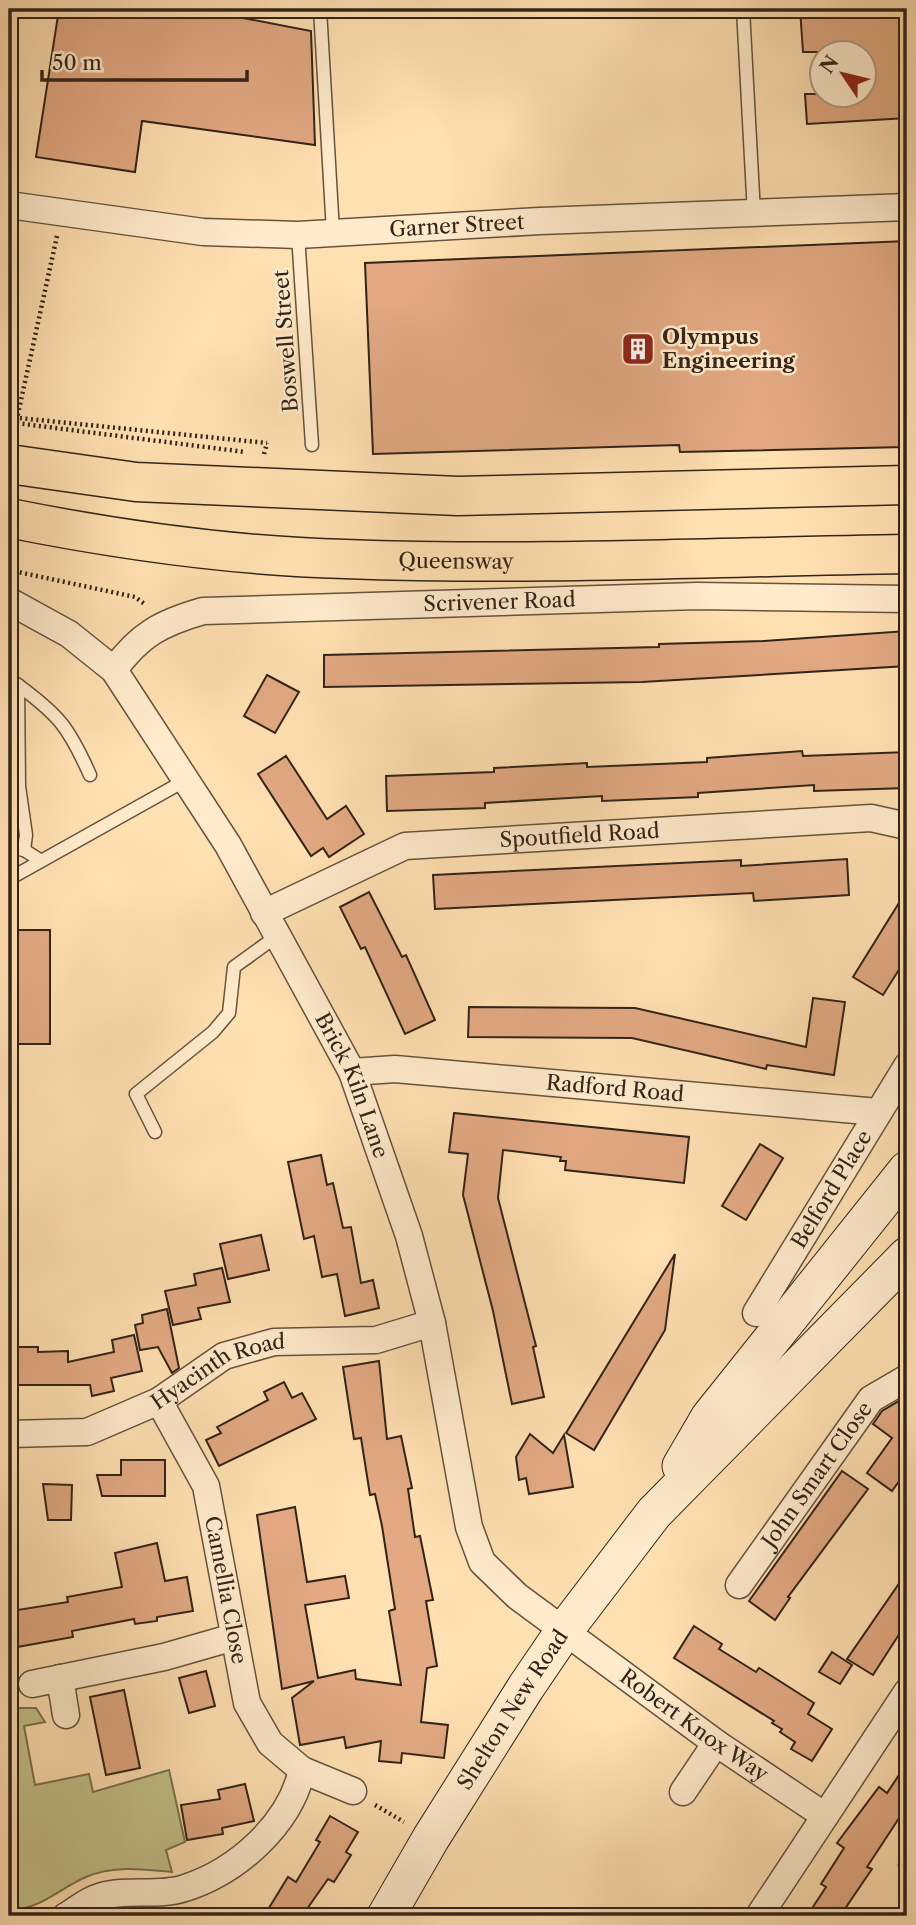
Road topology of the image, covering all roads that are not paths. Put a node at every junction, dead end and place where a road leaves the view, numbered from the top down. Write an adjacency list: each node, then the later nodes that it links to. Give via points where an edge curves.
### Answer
1 (743, 9): 5 (lane)
2 (321, 11): 6 (lane)
3 (9, 205): 7 (street, Garner Street, via 203,232)
4 (907, 207): 5 (street, Garner Street)
5 (754, 214): 6 (street, Garner Street)
6 (333, 232): 7 (street, Garner Street)
7 (298, 235): 8 (lane, Boswell Street)
8 (312, 445)
9 (9, 450): 11 (highway)
10 (9, 464): 11 (highway)
11 (136, 482): 12 (highway, via 458,496)
12 (907, 485)
13 (9, 518): 15 (highway, Queensway)
14 (9, 533): 15 (highway)
15 (161, 543): 16 (highway, Queensway, via 343,559)
16 (907, 554)
17 (907, 599): 19 (street, Scrivener Road, via 698,596 203,611 169,621 132,645)
18 (9, 601): 19 (street, Brick Kiln Lane, via 69,634)
19 (114, 670): 22 (street, Brick Kiln Lane)
20 (14, 682): 21 (lane, via 57,714); 25 (lane)
21 (90, 775)
22 (186, 779): 26 (lane, via 107,827); 28 (street, Brick Kiln Lane)
23 (907, 826): 28 (street, Spoutfield Road, via 871,818 405,846)
24 (9, 847): 25 (lane)
25 (24, 850): 26 (lane)
26 (40, 860): 27 (lane)
27 (9, 879)
28 (270, 924): 30 (street, Brick Kiln Lane); 32 (lane, via 234,967 229,1013 213,1032 136,1094)
29 (907, 1066): 31 (street, Belford Place)
30 (352, 1072): 31 (street, Radford Road, via 395,1069); 38 (street, Brick Kiln Lane, via 409,1236)
31 (878, 1112): 37 (street, Belford Place)
32 (155, 1132)
33 (907, 1170): 36 (main road, Shelton New Road)
34 (907, 1199): 36 (main road)
35 (907, 1256): 42 (main road, Shelton New Road)
36 (817, 1284): 42 (main road, Shelton New Road, via 709,1418)
37 (756, 1313)
38 (432, 1323): 40 (street, Hyacinth Road, via 376,1339 274,1342 224,1356); 44 (street, Brick Kiln Lane, via 469,1527 482,1562 499,1582)
39 (907, 1378): 43 (street, John Smart Close, via 871,1399)
40 (159, 1401): 41 (street, Hyacinth Road, via 86,1432); 45 (street, Camellia Close, via 206,1486)
41 (9, 1434)
42 (654, 1513): 44 (main road, Shelton New Road)
43 (739, 1585)
44 (565, 1631): 50 (street, Robert Knox Way); 56 (main road, Shelton New Road)
45 (234, 1637): 46 (street); 51 (street, Camellia Close, via 247,1703 270,1743)
46 (60, 1678): 47 (street); 49 (street)
47 (32, 1684)
48 (907, 1692): 54 (street)
49 (65, 1715)
50 (716, 1743): 53 (street); 54 (street, Robert Knox Way)
51 (302, 1770): 52 (street, Camellia Close); 55 (street, via 297,1794 260,1843 212,1876 183,1889 99,1896)
52 (354, 1791)
53 (683, 1792)
54 (825, 1816): 57 (street)
55 (66, 1916)
56 (386, 1916)
57 (760, 1916)

